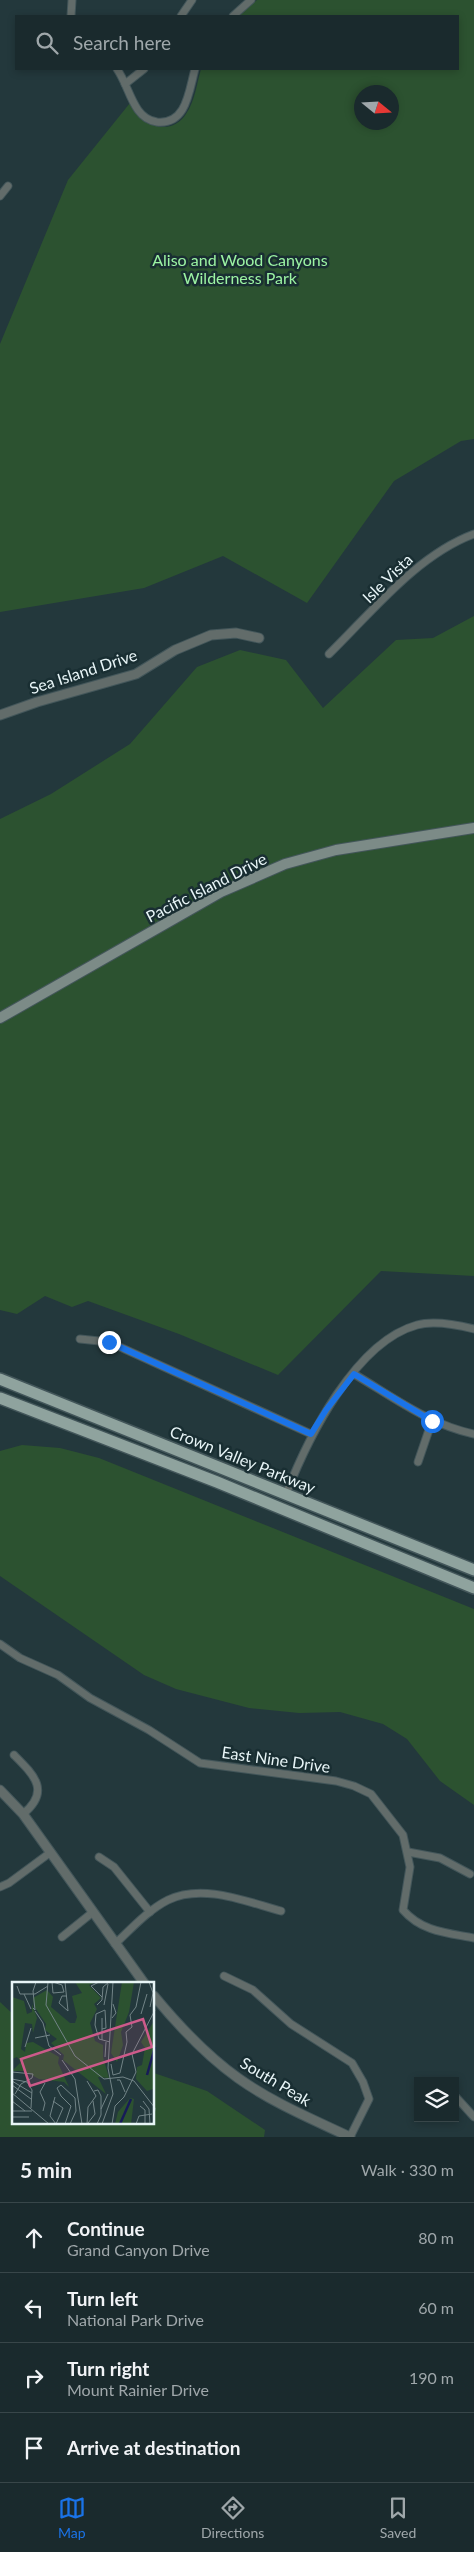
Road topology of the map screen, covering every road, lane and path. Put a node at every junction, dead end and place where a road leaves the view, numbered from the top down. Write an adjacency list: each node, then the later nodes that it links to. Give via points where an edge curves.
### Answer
1 (72, 0): 4 (street)
2 (192, 0): 5 (street)
3 (251, 0): 6 (street)
4 (72, 15)
5 (182, 15)
6 (234, 15)
7 (118, 70): 10 (street)
8 (143, 70): 10 (street)
9 (195, 70): 10 (street, via 181,113 167,123 145,118)
10 (125, 84)
11 (8, 186): 12 (street)
12 (0, 196)
13 (474, 534): 15 (street, Isle Vista, via 424,560)
14 (259, 638): 16 (street, Sea Island Drive, via 236,633 211,635 175,650 136,674)
15 (329, 654)
16 (0, 715)
17 (474, 828): 18 (main road, Pacific Island Drive, via 336,850 285,864 220,892)
18 (0, 1018)
19 (474, 1329): 21 (street, via 459,1325 417,1325 384,1340)
20 (80, 1339): 25 (street, via 109,1342)
21 (354, 1374): 24 (street); 25 (street)
22 (0, 1379): 29 (main road, Crown Valley Parkway)
23 (0, 1398): 28 (main road, Crown Valley Parkway)
24 (432, 1421): 26 (street); 27 (street)
25 (311, 1434): 29 (street)
26 (474, 1434)
27 (418, 1462)
28 (217, 1482): 29 (main road, via 226,1479 269,1498); 30 (main road, Crown Valley Parkway)
29 (286, 1494): 30 (main road, via 295,1507 316,1516); 31 (main road, Crown Valley Parkway)
30 (321, 1526): 32 (main road, Crown Valley Parkway)
31 (474, 1570)
32 (474, 1588)
33 (0, 1644): 38 (street, East Nine Drive, via 20,1658 58,1675 90,1698 200,1763 336,1781 371,1794 403,1835)
34 (14, 1755): 36 (street, via 31,1772 39,1794 32,1807)
35 (0, 1790): 36 (street)
36 (23, 1814): 37 (street)
37 (51, 1852): 41 (street); 43 (street)
38 (408, 1852): 40 (street, via 440,1858); 46 (street, East Nine Drive, via 410,1867 403,1910 433,1930)
39 (98, 1856): 44 (street, via 114,1867)
40 (470, 1874)
41 (0, 1887)
42 (281, 1911): 44 (street, via 212,1894 189,1894 169,1900)
43 (93, 1912): 45 (street); 47 (street)
44 (150, 1912): 47 (street)
45 (62, 1937)
46 (474, 1938)
47 (115, 1944): 49 (street)
48 (224, 1976): 53 (street, via 253,1990 291,2024 352,2063 363,2082 368,2100)
49 (143, 1982)
50 (155, 1997): 53 (street, South Peak, via 201,2047 237,2078 276,2102)
51 (459, 2100): 52 (street)
52 (474, 2116)
53 (350, 2137)

